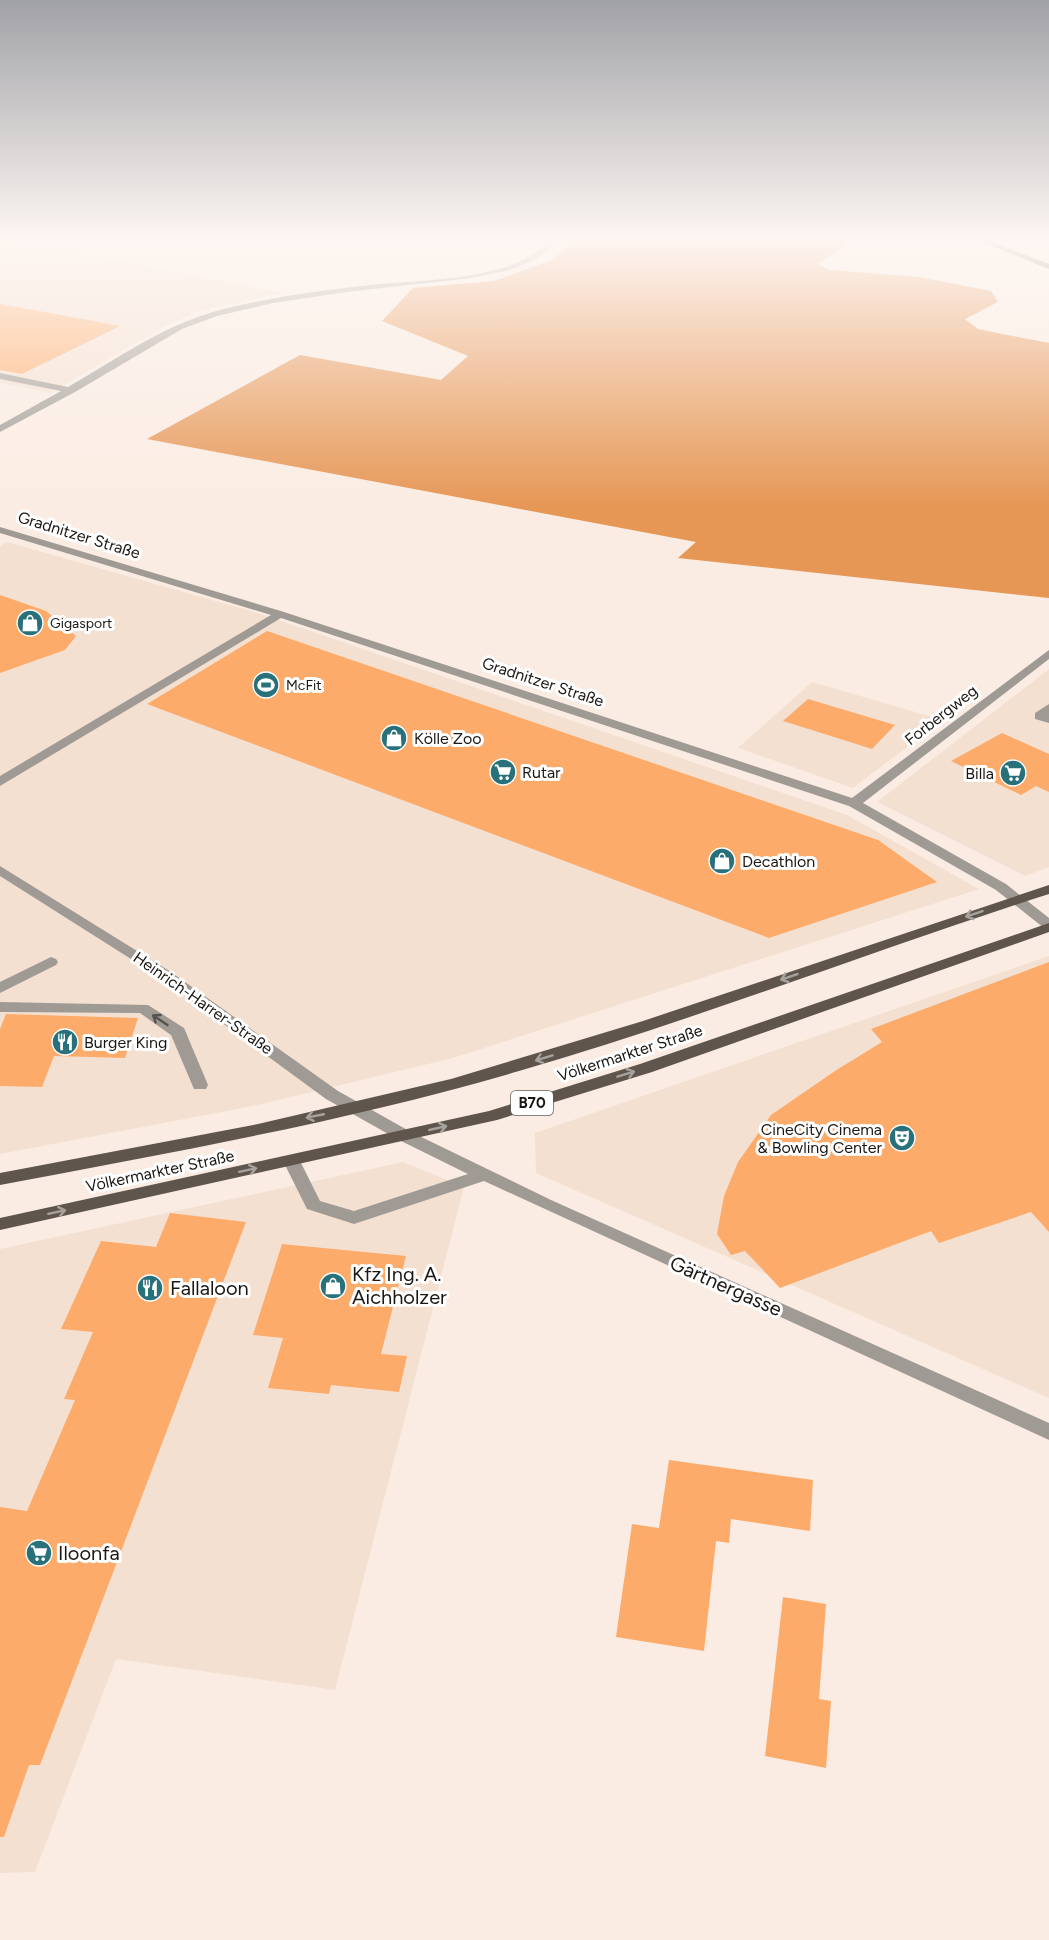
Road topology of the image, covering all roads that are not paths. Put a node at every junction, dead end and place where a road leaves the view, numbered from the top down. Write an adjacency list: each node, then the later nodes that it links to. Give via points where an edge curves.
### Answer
1 (178, 328): 3 (street)
2 (0, 376): 3 (street)
3 (72, 390): 4 (street)
4 (0, 429)
5 (0, 530): 6 (street, Gradnitzer Straße)
6 (280, 614): 10 (street); 11 (street, Gradnitzer Straße)
7 (1049, 653): 11 (street, Forbergweg)
8 (1049, 708): 9 (street, via 1039,716)
9 (1049, 719)
10 (0, 782)
11 (854, 803): 14 (street, Gradnitzer Straße)
12 (0, 870): 20 (street, Heinrich-Harrer-Straße, via 166,975 332,1095)
13 (1049, 888): 14 (main road, Völkermarkter Straße / B70)
14 (1017, 899): 15 (street, Gradnitzer Straße); 20 (main road, Völkermarkter Straße / B70, one-way to 20, via 639,1028 503,1070)
15 (1049, 926): 21 (main road, Völkermarkter Straße / B70, one-way to 15, via 491,1116 646,1068)
16 (51, 962): 17 (street)
17 (0, 988)
18 (0, 1007): 19 (street, one-way to 18, via 178,1032 143,1008)
19 (200, 1085)
20 (357, 1108): 21 (street, Heinrich-Harrer-Straße); 24 (main road, Völkermarkter Straße / B70, one-way to 24)
21 (405, 1136): 22 (main road, Völkermarkter Straße / B70); 23 (street, Gärtnergasse)
22 (292, 1161): 23 (street, via 313,1205 354,1218); 25 (main road, Völkermarkter Straße / B70, one-way to 22)
23 (484, 1175): 26 (street, Gärtnergasse)
24 (0, 1179)
25 (0, 1224)
26 (1049, 1431)

